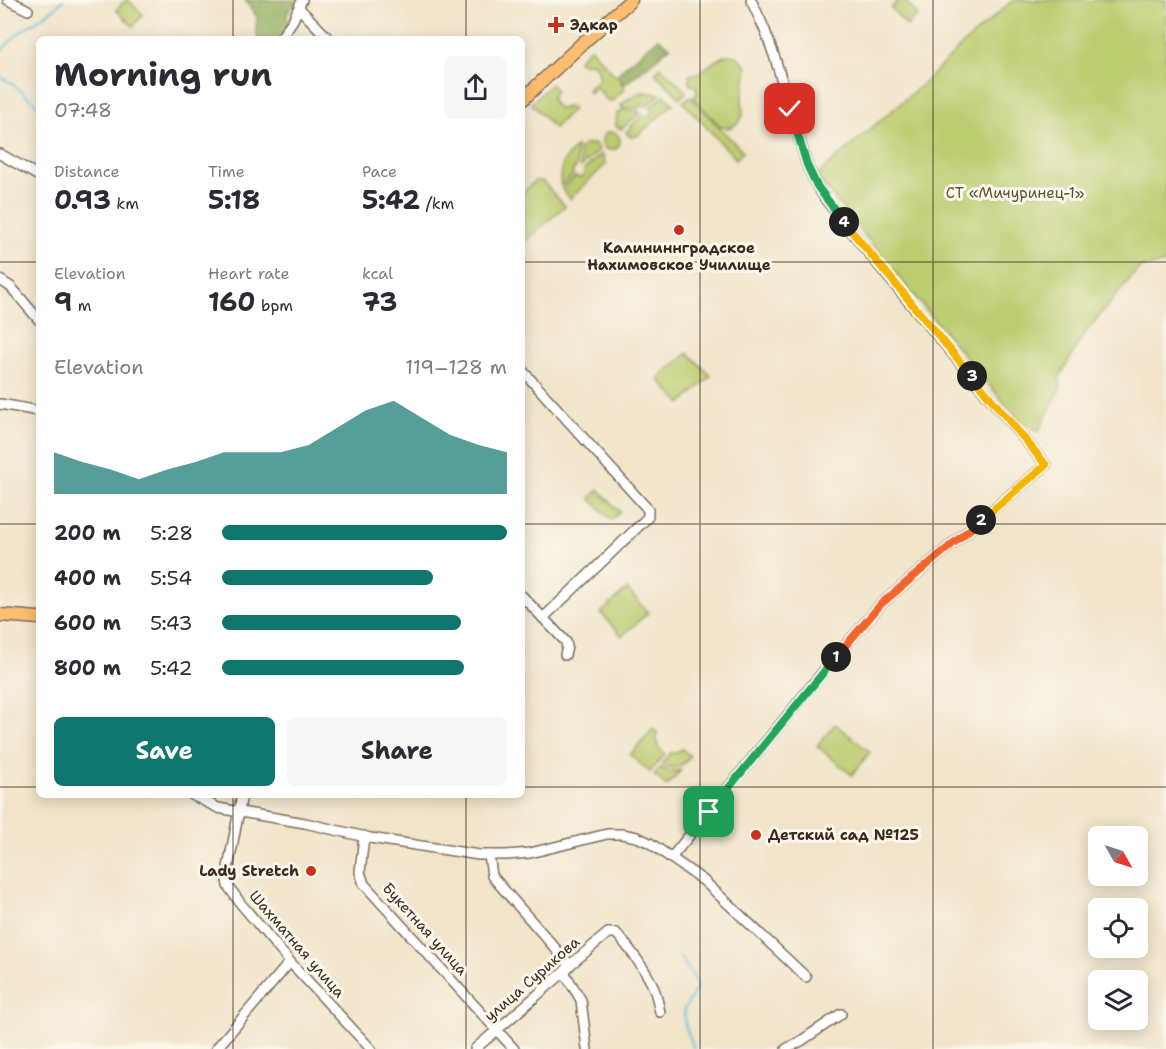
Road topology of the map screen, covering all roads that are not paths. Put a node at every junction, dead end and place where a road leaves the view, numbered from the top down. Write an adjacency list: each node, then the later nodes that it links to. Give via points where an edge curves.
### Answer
1 (8, 0): 5 (street)
2 (631, 0): 8 (main road)
3 (751, 0): 28 (street, via 817,186 1046,465 881,604)
4 (301, 4): 6 (street); 7 (street)
5 (28, 10)
6 (282, 36)
7 (327, 36)
8 (525, 97)
9 (0, 153): 10 (street)
10 (36, 174)
11 (0, 280): 12 (street)
12 (36, 316)
13 (525, 373): 21 (street, via 648,510 648,517)
14 (0, 404): 15 (street)
15 (36, 410)
16 (525, 599): 21 (street)
17 (0, 608): 18 (main road)
18 (36, 611)
19 (0, 615): 20 (main road)
20 (36, 618)
21 (543, 618): 22 (street, via 566,642)
22 (565, 655)
23 (198, 798): 25 (street, via 218,808)
24 (242, 798): 25 (street, Шахматная улица)
25 (240, 812): 26 (street); 29 (street, Шахматная улица, via 228,886)
26 (364, 836): 27 (street); 34 (street, Букетная улица, via 360,872 364,884)
27 (489, 855): 28 (street, via 530,853 607,834 622,834 650,843); 30 (street, via 492,876)
28 (671, 858): 31 (street, via 704,881)
29 (290, 962): 35 (street); 36 (street, Шахматная улица)
30 (567, 968): 32 (street, улица Сурикова, via 608,933 616,933 654,986); 34 (street, улица Сурикова); 39 (street, via 581,1000)
31 (806, 977)
32 (660, 1012)
33 (841, 1014): 40 (street)
34 (496, 1030): 37 (street, улица Сурикова); 38 (street, Букетная улица)
35 (216, 1049)
36 (371, 1049)
37 (475, 1049)
38 (514, 1049)
39 (587, 1049)
40 (786, 1049)

